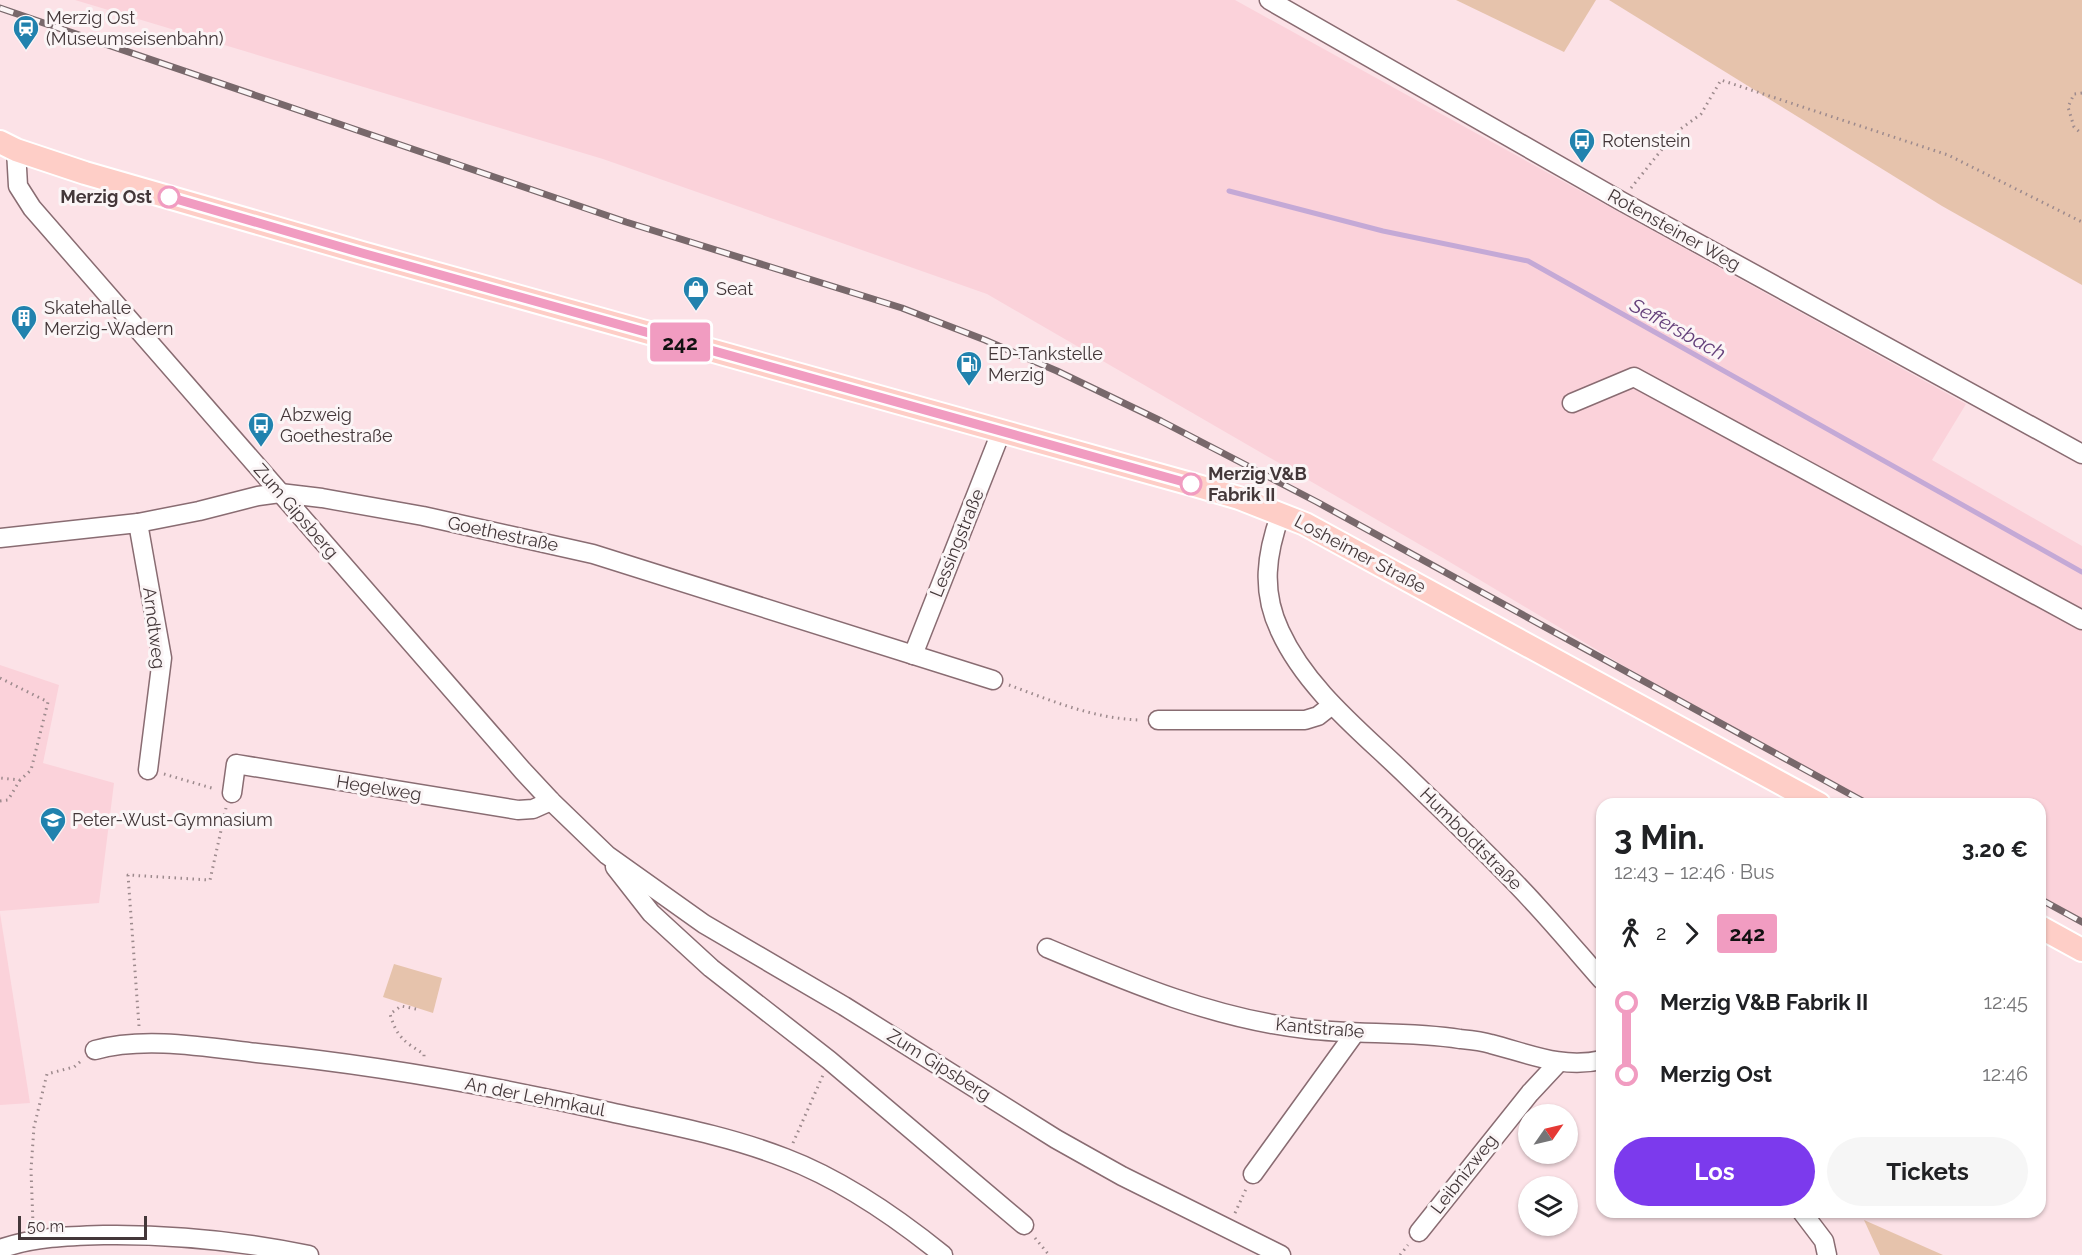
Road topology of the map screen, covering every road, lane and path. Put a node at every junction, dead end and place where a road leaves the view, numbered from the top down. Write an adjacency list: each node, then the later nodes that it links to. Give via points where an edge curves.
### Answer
1 (1269, 0): 5 (street, Rotensteiner Weg)
2 (2082, 93): 3 (path, via 2074,94 2068,107 2074,127)
3 (2082, 134)
4 (8, 146): 8 (main road, Losheimer Straße, via 85,173 362,253); 10 (street, Zum Gipsberg, via 18,186 32,208)
5 (1621, 201): 6 (path, via 1674,133 1701,114 1721,80 1948,155); 9 (street, Rotensteiner Weg)
6 (2082, 222)
7 (1572, 403): 14 (street, via 1634,376)
8 (1001, 432): 11 (main road, Losheimer Straße); 15 (street, Lessingstraße)
9 (2082, 454)
10 (280, 493): 12 (street, Goethestraße); 15 (street, Goethestraße, via 423,516 593,554); 25 (street, Zum Gipsberg)
11 (1281, 513): 18 (street, Humboldtstraße, via 1271,540 1266,583 1271,607 1280,632 1303,669); 23 (main road, Losheimer Straße)
12 (138, 523): 13 (street, Goethestraße); 20 (street, Arndtweg, via 162,658)
13 (0, 538)
14 (2082, 620)
15 (913, 655): 17 (street, Goethestraße)
16 (0, 678): 22 (path, via 48,702 31,770)
17 (993, 680): 19 (path, via 1085,712)
18 (1332, 705): 19 (street, via 1305,720); 31 (street, Humboldtstraße, via 1535,904)
19 (1158, 720)
20 (148, 770): 26 (path)
21 (0, 778): 22 (path)
22 (20, 780): 24 (path, via 8,800)
23 (1808, 798)
24 (0, 801)
25 (551, 801): 26 (street, Hegelweg, via 518,810 236,764); 27 (street, Zum Gipsberg)
26 (229, 802): 34 (path, via 210,880 128,874)
27 (607, 855): 36 (street, Zum Gipsberg, via 651,913 711,968); 44 (street, Zum Gipsberg, via 704,924 1056,1138)
28 (2046, 930): 30 (main road)
29 (1047, 948): 33 (street, Kantstraße, via 1206,1009 1256,1021)
30 (2082, 950)
31 (1596, 973)
32 (416, 1009): 39 (path, via 401,1006 390,1014 403,1041 424,1054)
33 (1355, 1033): 38 (street, Kantstraße, via 1457,1038); 41 (street)
34 (140, 1043): 35 (street, An der Lehmkaul); 39 (street, An der Lehmkaul, via 209,1047)
35 (95, 1050): 46 (path, via 74,1067 47,1074 34,1127)
36 (829, 1060): 40 (path); 43 (street, Zum Gipsberg)
37 (1596, 1062): 38 (street, Kantstraße)
38 (1558, 1063): 45 (street, Leibnizweg, via 1522,1101)
39 (424, 1075): 40 (street, An der Lehmkaul, via 554,1099 712,1135)
40 (787, 1159): 50 (street, An der Lehmkaul, via 873,1204)
41 (1252, 1174): 44 (path)
42 (1807, 1218): 53 (street, via 1824,1241)
43 (1024, 1225): 51 (path)
44 (1228, 1229): 52 (street, Zum Gipsberg)
45 (1419, 1232)
46 (34, 1240): 47 (street); 48 (street, via 138,1234 202,1238)
47 (0, 1250)
48 (256, 1250): 49 (street)
49 (309, 1255)
50 (944, 1255)
51 (1049, 1255)
52 (1281, 1255)
53 (1827, 1255)

